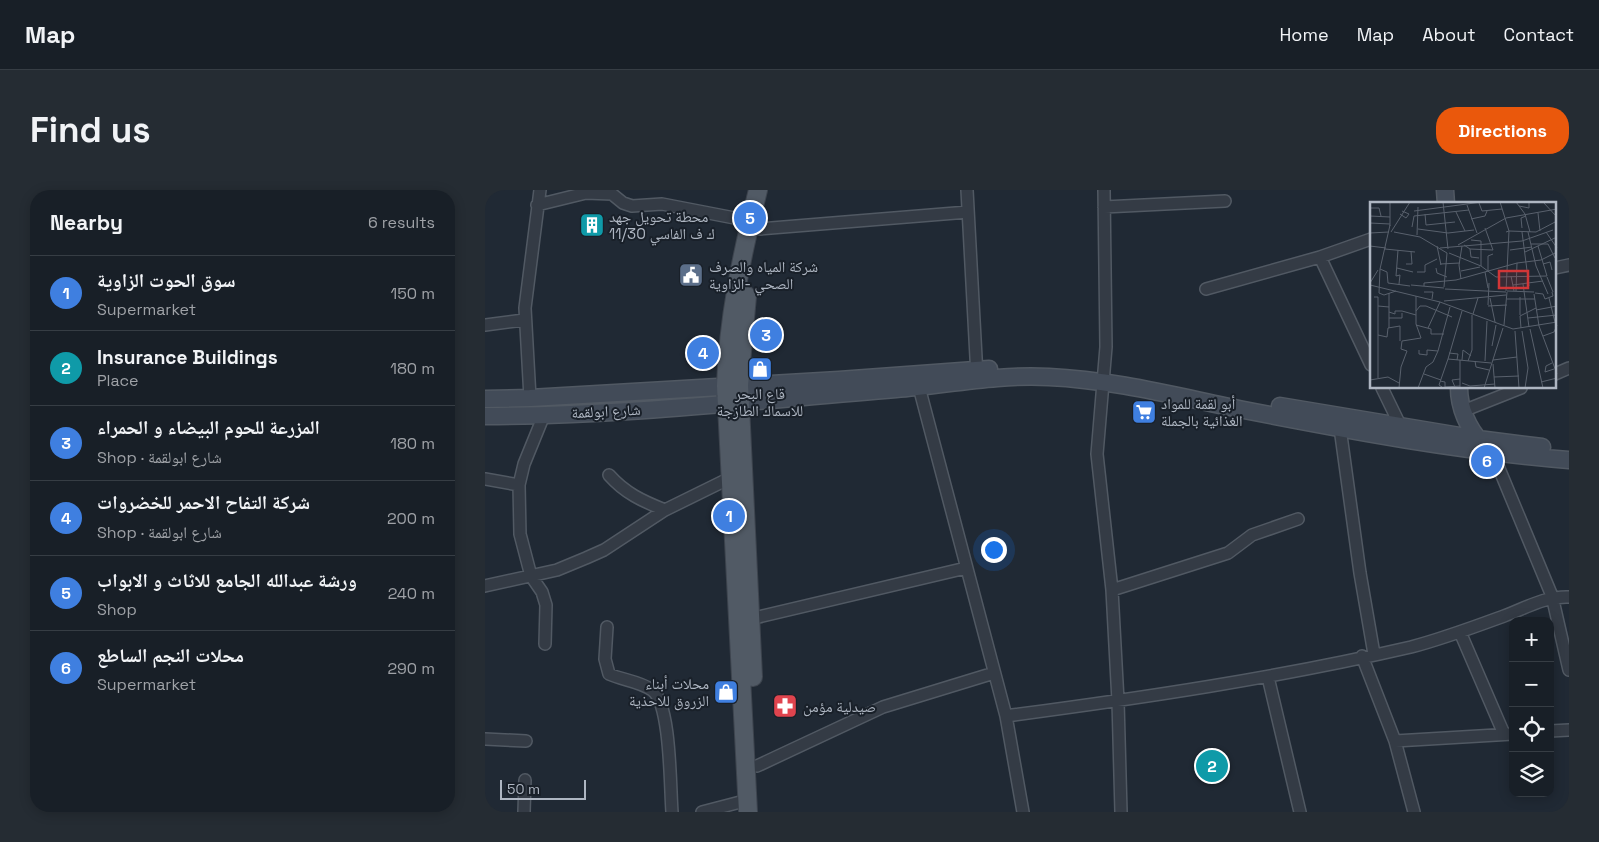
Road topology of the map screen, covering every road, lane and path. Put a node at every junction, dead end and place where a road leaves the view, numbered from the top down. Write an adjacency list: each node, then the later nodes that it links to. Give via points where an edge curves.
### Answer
1 (540, 190): 7 (street)
2 (758, 190): 10 (main road)
3 (769, 190): 10 (main road)
4 (967, 190): 9 (street)
5 (1104, 190): 8 (street)
6 (1225, 201): 8 (street)
7 (537, 205): 10 (street, via 579,194 612,194 632,206 662,204); 14 (street)
8 (1104, 207): 20 (street, via 1106,347)
9 (968, 212): 10 (street); 19 (street)
10 (755, 225): 25 (main road, via 730,334)
11 (1370, 239): 12 (street)
12 (1320, 257): 13 (street); 16 (street)
13 (1206, 289)
14 (524, 320): 15 (street); 26 (street)
15 (485, 325)
16 (1370, 363)
17 (1569, 368): 18 (street)
18 (1557, 373)
19 (977, 375): 20 (street); 21 (street); 25 (street, via 849,380)
20 (1103, 377): 31 (street); 32 (street); 46 (street, via 1097,454)
21 (919, 387): 25 (street); 43 (street)
22 (1382, 389): 31 (street)
23 (1459, 389): 28 (street)
24 (1518, 389): 28 (street)
25 (733, 394): 26 (street, شارع ابولقمة); 29 (street, شارع ابولقمة); 38 (main road); 49 (main road)
26 (530, 398): 27 (street, شارع ابولقمة)
27 (485, 399)
28 (1463, 411): 33 (street)
29 (544, 415): 30 (street, شارع ابولقمة); 40 (street)
30 (485, 416)
31 (1400, 425): 33 (street)
32 (1340, 428): 35 (street); 53 (street)
33 (1478, 439): 34 (street); 35 (street)
34 (1569, 450)
35 (1493, 454): 36 (street); 47 (street)
36 (1569, 460)
37 (609, 475): 41 (street, via 621,489)
38 (730, 478): 41 (street); 68 (main road)
39 (485, 480): 40 (street)
40 (519, 485): 44 (street, via 520,534)
41 (665, 510): 44 (street, via 603,550 557,570)
42 (1298, 519): 46 (street, via 1253,535 1229,553)
43 (966, 568): 49 (street); 56 (street)
44 (531, 576): 45 (street); 52 (street, via 547,605)
45 (485, 586)
46 (1112, 590): 58 (street)
47 (1552, 596): 48 (street); 51 (street); 55 (street)
48 (1569, 597)
49 (751, 619): 66 (main road)
50 (607, 627): 70 (street, via 605,658 609,674 653,690 663,708)
51 (1460, 632): 53 (street); 62 (street)
52 (545, 644)
53 (1374, 654): 54 (street)
54 (1362, 656): 57 (street); 65 (street)
55 (1569, 670)
56 (994, 673): 59 (street); 66 (street, via 883,707)
57 (1268, 677): 58 (street); 74 (street)
58 (1119, 701): 59 (street); 73 (street)
59 (1007, 716): 72 (street)
60 (1569, 730): 61 (street)
61 (1554, 731)
62 (1508, 734): 65 (street)
63 (485, 739): 64 (street)
64 (526, 741)
65 (1395, 741): 75 (street)
66 (757, 766): 68 (main road)
67 (525, 780): 69 (street)
68 (751, 808): 71 (street)
69 (524, 812)
70 (671, 812)
71 (702, 812)
72 (1023, 812)
73 (1121, 812)
74 (1301, 812)
75 (1415, 812)

